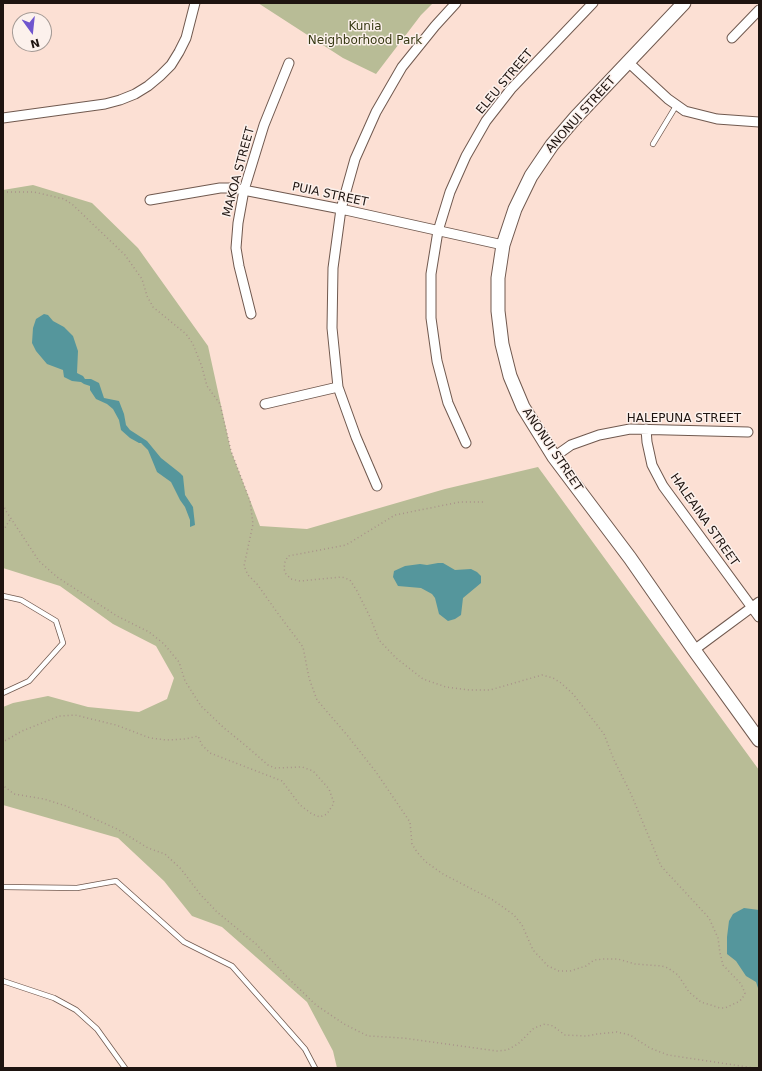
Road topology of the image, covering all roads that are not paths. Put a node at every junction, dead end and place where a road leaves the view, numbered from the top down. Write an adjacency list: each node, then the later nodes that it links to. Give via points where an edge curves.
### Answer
1 (195, 3): 10 (street, via 180,52 166,71 135,94 105,104)
2 (456, 3): 15 (street, via 402,67 376,112 355,159)
3 (593, 3): 16 (street, ELEU STREET, via 511,89 486,121 466,156 450,192)
4 (684, 3): 7 (street, ANONUI STREET)
5 (759, 10): 6 (street)
6 (732, 38)
7 (628, 62): 9 (street); 17 (street, ANONUI STREET, via 552,145 531,176 515,209)
8 (289, 63): 13 (street, MAKOA STREET, via 264,125)
9 (676, 106): 11 (street, via 685,111 717,119); 12 (lane)
10 (3, 118)
11 (759, 122)
12 (653, 144)
13 (244, 190): 14 (street, PUIA STREET, via 220,188); 15 (street, PUIA STREET); 18 (street, MAKOA STREET, via 236,248)
14 (150, 200)
15 (341, 209): 16 (street, PUIA STREET); 19 (street, via 332,268 332,328)
16 (438, 231): 17 (street, PUIA STREET); 23 (street, ELEU STREET, via 432,274 431,318 437,361 448,403)
17 (503, 245): 24 (street, ANONUI STREET, via 498,278 502,344 510,376 524,407)
18 (251, 314)
19 (338, 387): 20 (street); 25 (street)
20 (265, 404)
21 (646, 429): 22 (street, HALEPUNA STREET); 24 (street, HALEPUNA STREET, via 630,429 599,435 571,445); 27 (street, HALEAINA STREET, via 652,464 663,486)
22 (748, 432)
23 (466, 443)
24 (554, 457): 29 (street, ANONUI STREET, via 630,558)
25 (377, 486)
26 (3, 596): 30 (lane, via 21,600 56,620 63,644 29,680)
27 (756, 605): 28 (street, HALEAINA STREET); 29 (street)
28 (759, 618)
29 (694, 650): 31 (street, ANONUI STREET)
30 (3, 693)
31 (759, 740)
32 (3, 887): 35 (lane, via 76,888 116,881 184,942 232,966 305,1049)
33 (3, 981): 34 (lane, via 54,998 76,1010 97,1029)
34 (125, 1068)
35 (315, 1068)

